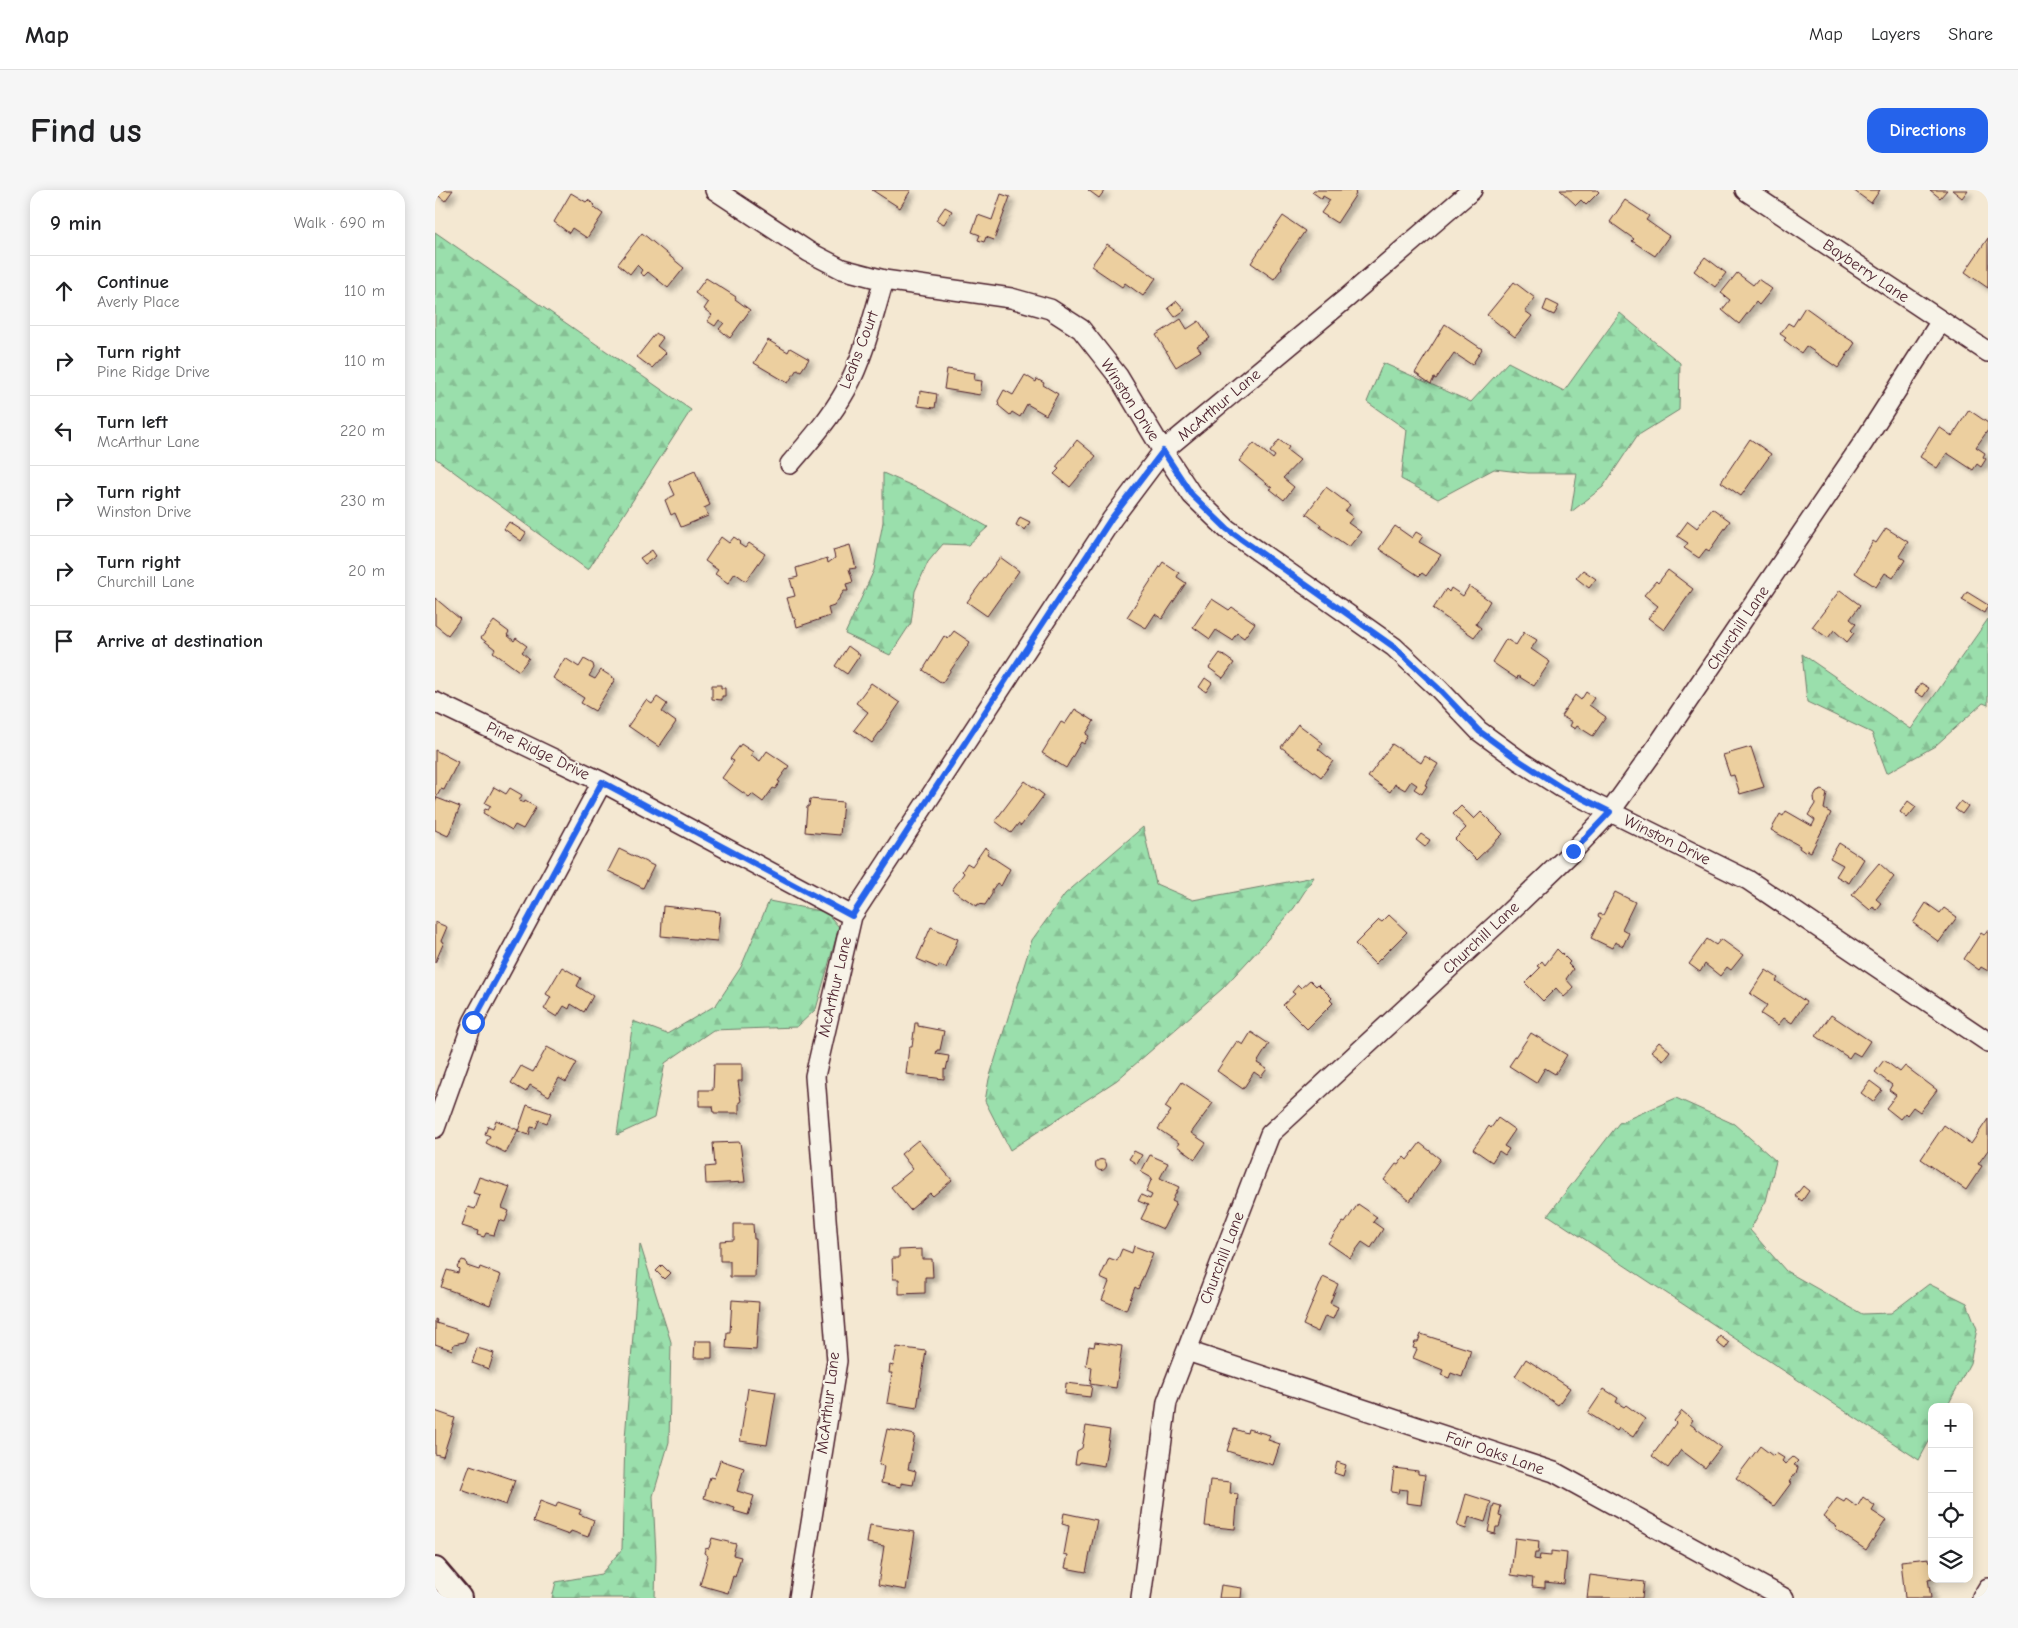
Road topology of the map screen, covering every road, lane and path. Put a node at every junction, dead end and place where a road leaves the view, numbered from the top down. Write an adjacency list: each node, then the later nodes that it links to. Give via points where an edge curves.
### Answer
1 (715, 190): 4 (street, Winston Drive, via 809,252 843,269)
2 (1472, 190): 7 (street, McArthur Lane)
3 (1745, 190): 5 (street, Bayberry Lane)
4 (885, 280): 7 (street, Winston Drive, via 1011,298 1050,309 1081,329 1118,376); 8 (street, Leahs Court, via 864,348 846,390)
5 (1941, 322): 6 (street, Bayberry Lane); 11 (street, Churchill Lane, via 1846,468)
6 (1988, 352)
7 (1163, 451): 11 (street, Winston Drive, via 1192,495 1227,529 1394,647 1479,731 1562,788); 12 (street, McArthur Lane, via 1111,519)
8 (790, 464)
9 (435, 702): 10 (street, Pine Ridge Drive)
10 (602, 782): 12 (street, Pine Ridge Drive); 14 (street, via 473,1022)
11 (1610, 812): 13 (street, Winston Drive, via 1748,880); 15 (street, Churchill Lane, via 1500,921 1270,1134)
12 (852, 916): 19 (street, McArthur Lane, via 815,1076 837,1361)
13 (1988, 1042)
14 (435, 1128)
15 (1187, 1351): 20 (street, Churchill Lane, via 1167,1402); 21 (street, Fair Oaks Lane, via 1554,1472)
16 (435, 1570): 18 (street)
17 (1988, 1588): 22 (street)
18 (459, 1598)
19 (799, 1598)
20 (1141, 1598)
21 (1784, 1598)
22 (1982, 1598)

